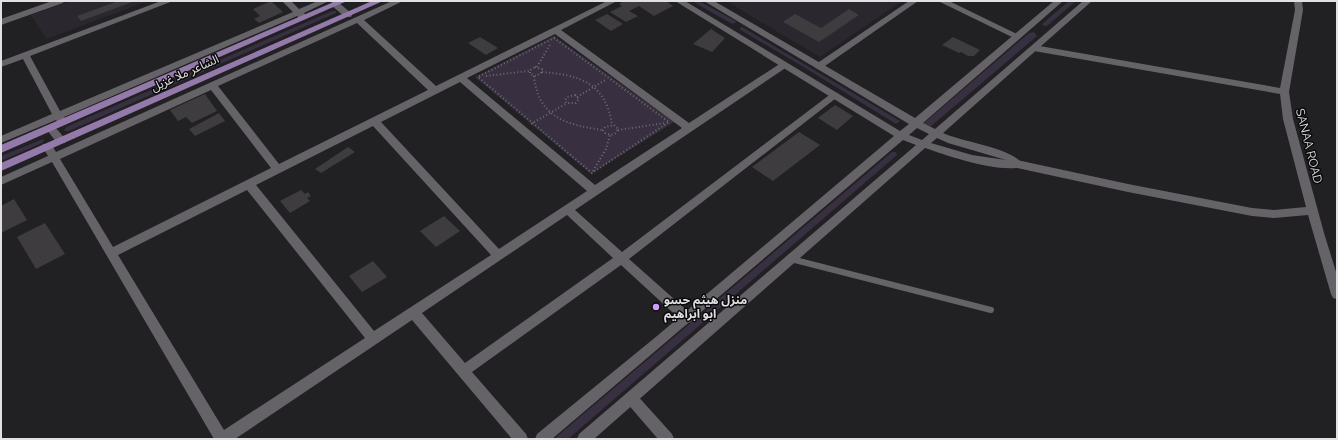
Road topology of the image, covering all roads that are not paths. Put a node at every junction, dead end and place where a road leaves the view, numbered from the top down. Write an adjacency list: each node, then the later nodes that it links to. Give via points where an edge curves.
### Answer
1 (60, 1): 19 (street)
2 (286, 1): 16 (street)
3 (379, 1): 17 (main road, الشاعر ملا غزيل)
4 (399, 1): 18 (street)
5 (613, 1): 23 (street)
6 (679, 1): 22 (street)
7 (708, 1): 20 (street)
8 (914, 1): 29 (street)
9 (942, 1): 24 (street)
10 (1059, 1): 21 (street)
11 (1088, 1): 21 (street)
12 (1298, 1): 33 (street, SANAA ROAD, via 1299,10)
13 (165, 2): 26 (street)
14 (339, 3): 15 (main road); 17 (street)
15 (319, 4): 16 (main road)
16 (300, 15): 35 (main road)
17 (348, 15): 43 (main road, الشاعر ملا غزيل)
18 (358, 19): 31 (street); 32 (street)
19 (1, 22)
20 (744, 22): 22 (street); 29 (street)
21 (1039, 30): 24 (street); 25 (street)
22 (728, 31): 28 (street)
23 (555, 34): 30 (street); 39 (street)
24 (1017, 36): 37 (street)
25 (1034, 48): 33 (street); 40 (street)
26 (25, 55): 27 (street); 35 (street)
27 (1, 64)
28 (784, 65): 34 (street); 39 (street)
29 (819, 66): 37 (street)
30 (461, 78): 32 (street); 53 (street)
31 (212, 86): 47 (street); 50 (street)
32 (435, 91): 36 (street)
33 (1284, 92): 55 (street, SANAA ROAD, via 1288,120)
34 (835, 95): 41 (street); 58 (street)
35 (60, 119): 38 (main road); 42 (street)
36 (374, 121): 50 (street); 57 (street)
37 (915, 123): 40 (street); 41 (street)
38 (50, 128): 43 (street); 46 (main road)
39 (689, 128): 53 (street)
40 (936, 134): 44 (street); 48 (street, via 1009,157)
41 (900, 135): 44 (street); 63 (street)
42 (1, 140)
43 (61, 141): 45 (main road, الشاعر ملا غزيل)
44 (924, 145): 48 (street, via 981,160); 59 (street)
45 (47, 146): 47 (street); 49 (main road, الشاعر ملا غزيل)
46 (1, 149)
47 (54, 157): 51 (street); 56 (street)
48 (1018, 164): 55 (street, via 1252,212 1274,214)
49 (1, 167)
50 (278, 170): 52 (street)
51 (1, 181)
52 (249, 184): 56 (street); 64 (street)
53 (595, 191): 54 (street)
54 (567, 209): 57 (street); 58 (street)
55 (1312, 211): 60 (street, SANAA ROAD)
56 (112, 253): 67 (street)
57 (498, 255): 62 (street)
58 (622, 258): 63 (street); 65 (street)
59 (791, 258): 61 (lane); 66 (street)
60 (1337, 294)
61 (991, 310)
62 (413, 312): 64 (street); 65 (street)
63 (687, 318): 69 (street)
64 (373, 339): 67 (street)
65 (464, 371): 68 (street)
66 (631, 398): 70 (street); 71 (street)
67 (223, 439)
68 (521, 439)
69 (542, 439)
70 (584, 439)
71 (666, 439)

